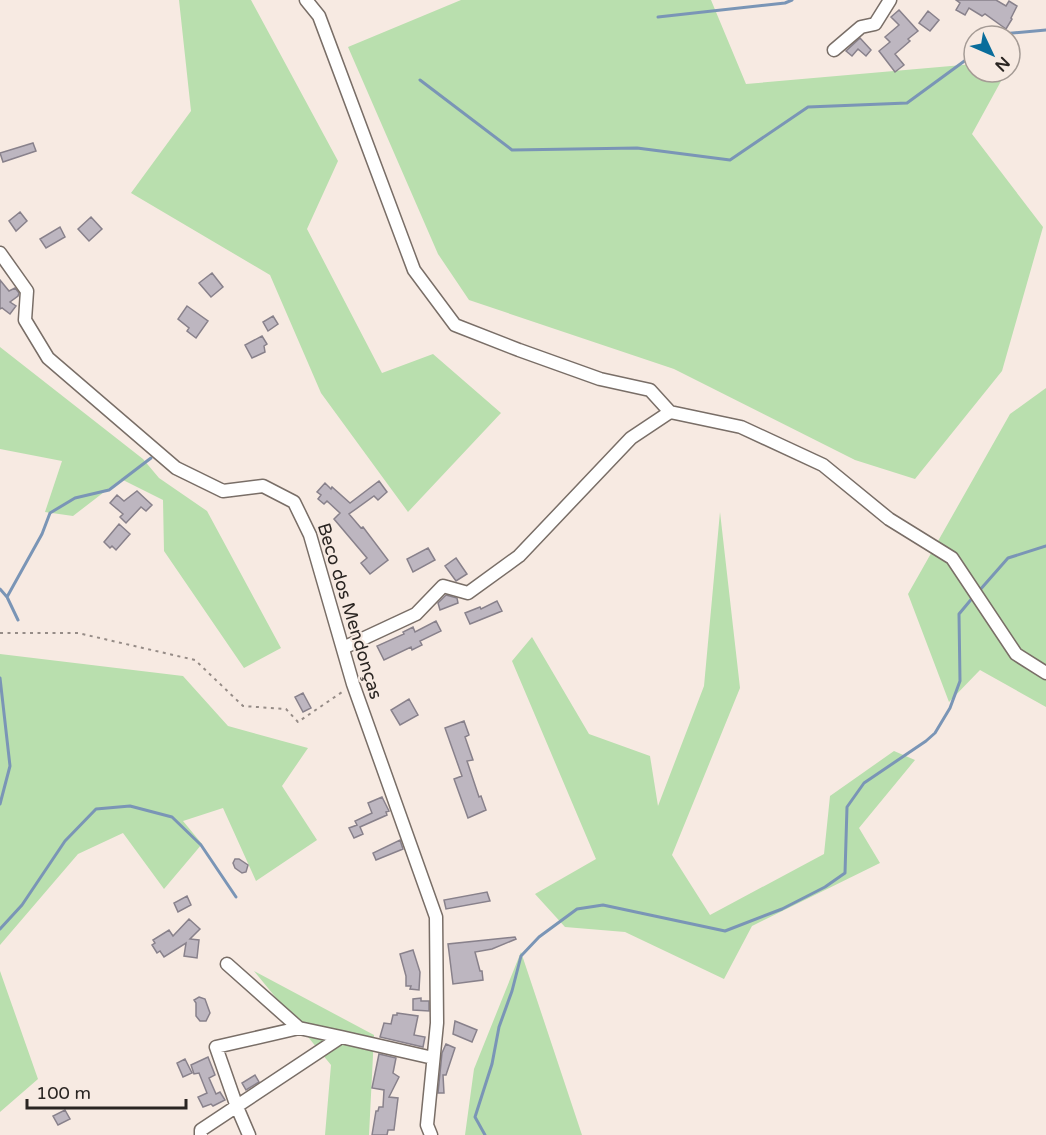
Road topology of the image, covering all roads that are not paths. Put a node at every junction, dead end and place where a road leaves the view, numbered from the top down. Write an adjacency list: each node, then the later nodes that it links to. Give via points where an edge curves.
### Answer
1 (306, 0): 5 (street, via 319,16 414,270 455,325 600,379 650,390)
2 (890, 0): 3 (street, via 875,24 861,27)
3 (834, 50)
4 (0, 253): 6 (street, Beco dos Mendonças, via 27,291 25,320 48,358 176,468 223,491 263,486 294,502 310,535)
5 (670, 412): 6 (street, via 631,438 519,556 468,592 443,586 416,614); 7 (street, via 741,427 823,465 889,519 952,558 1016,654)
6 (343, 648): 11 (street, Beco dos Mendonças, via 436,917 437,1023)
7 (1046, 673)
8 (227, 964): 9 (street)
9 (299, 1028): 10 (street); 12 (street, via 216,1047)
10 (341, 1036): 11 (street); 12 (street)
11 (433, 1058): 15 (street, Beco dos Mendonças, via 427,1125)
12 (237, 1107): 13 (street, via 201,1130); 14 (street)
13 (201, 1135)
14 (249, 1135)
15 (431, 1135)

